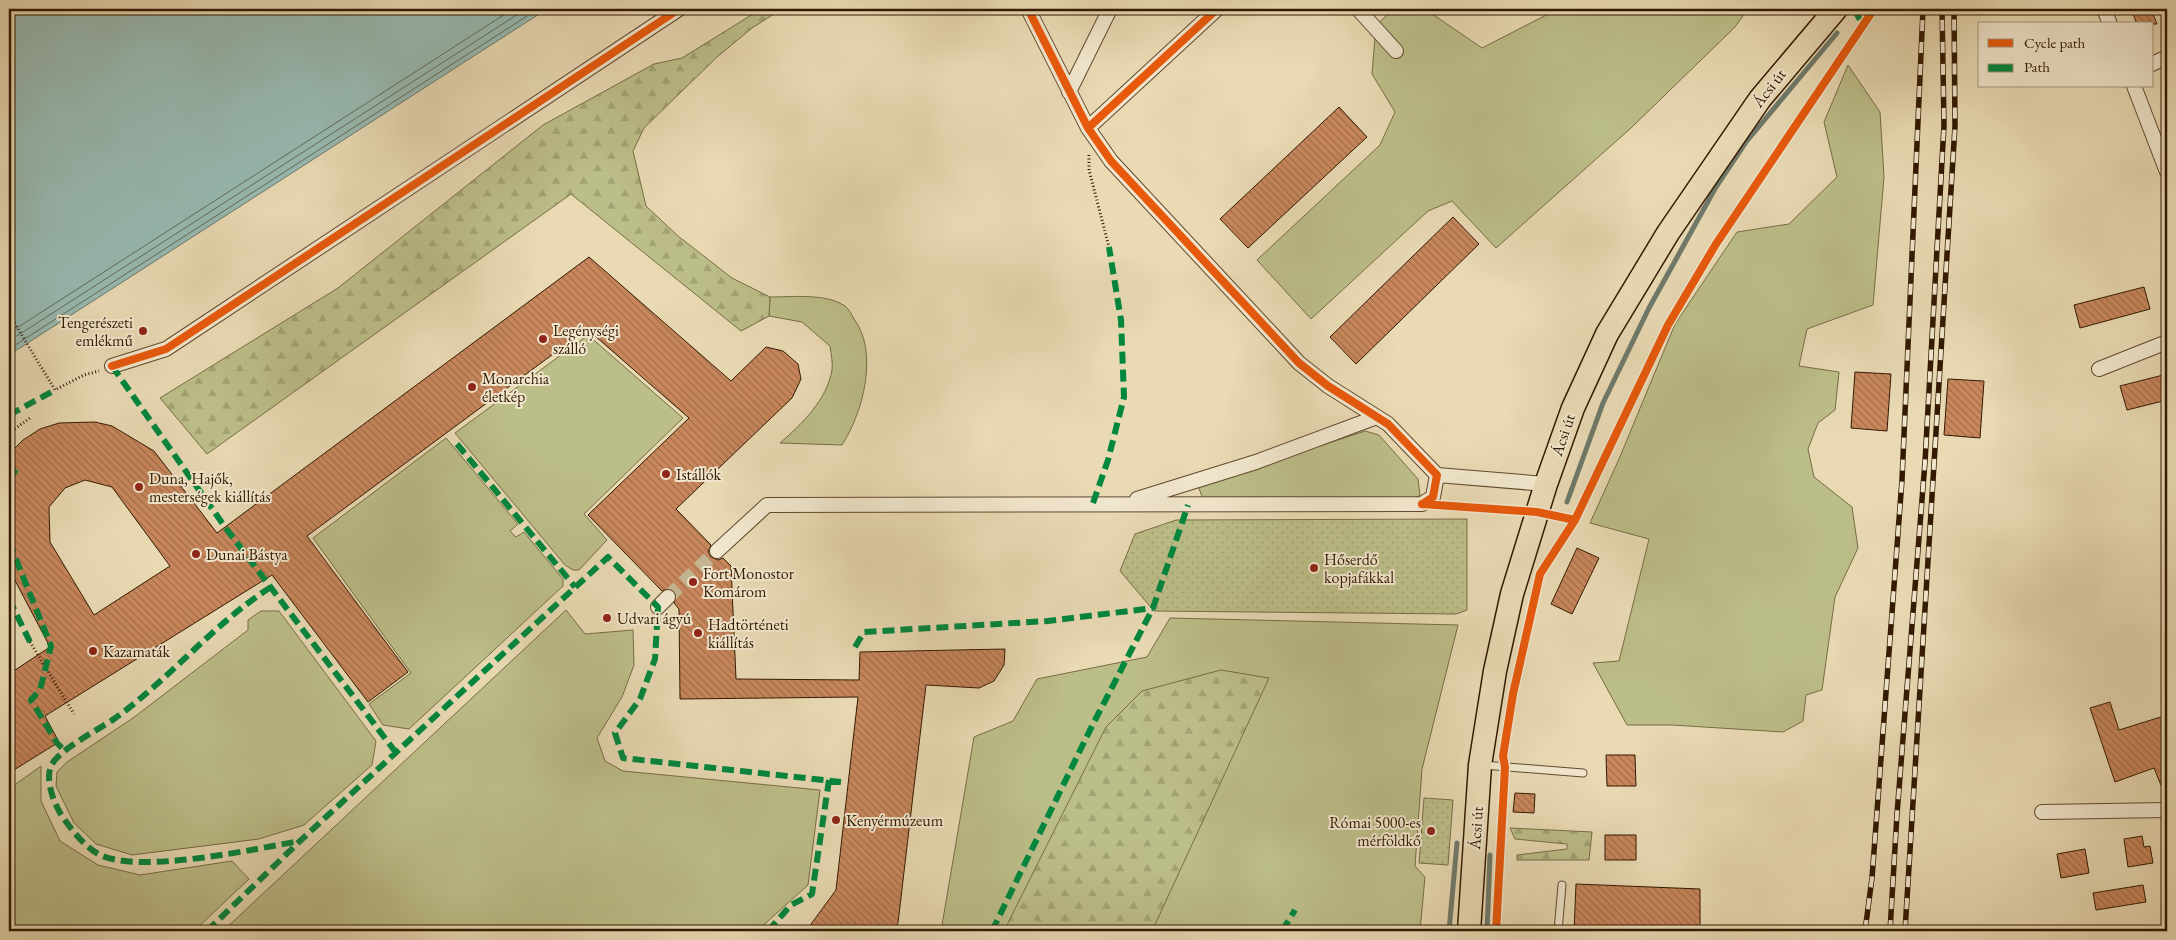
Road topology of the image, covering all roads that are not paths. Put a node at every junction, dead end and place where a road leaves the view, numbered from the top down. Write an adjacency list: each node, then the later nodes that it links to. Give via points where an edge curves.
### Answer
1 (679, 9): 17 (street, via 166,349)
2 (1028, 9): 13 (street)
3 (1110, 9): 13 (street)
4 (1217, 9): 14 (street)
5 (1358, 9): 9 (street)
6 (1836, 9): 22 (main road, Ácsi út, via 1760,98 1638,279 1607,334 1573,408)
7 (2104, 9): 8 (street)
8 (2109, 22)
9 (1396, 51)
10 (2167, 57): 11 (street)
11 (2154, 63)
12 (2135, 88): 15 (street)
13 (1069, 92): 14 (street)
14 (1088, 128): 19 (street, via 1111,161 1299,363)
15 (2167, 172)
16 (2167, 342): 18 (street)
17 (112, 366)
18 (2099, 369)
19 (1377, 417): 20 (street, via 1388,424); 21 (street, via 1256,462)
20 (1437, 475): 22 (street); 24 (street, via 1433,497 1422,504)
21 (1197, 480): 23 (street); 24 (street, via 1194,494)
22 (1546, 484): 26 (main road, Ácsi út, via 1511,599)
23 (1127, 503): 24 (street); 25 (street, via 767,505)
24 (1205, 505)
25 (716, 551)
26 (1480, 765): 27 (lane); 31 (main road, Ácsi út)
27 (1583, 772)
28 (2167, 810): 29 (street)
29 (2042, 812)
30 (1562, 885): 32 (lane)
31 (1469, 931)
32 (1558, 931)

